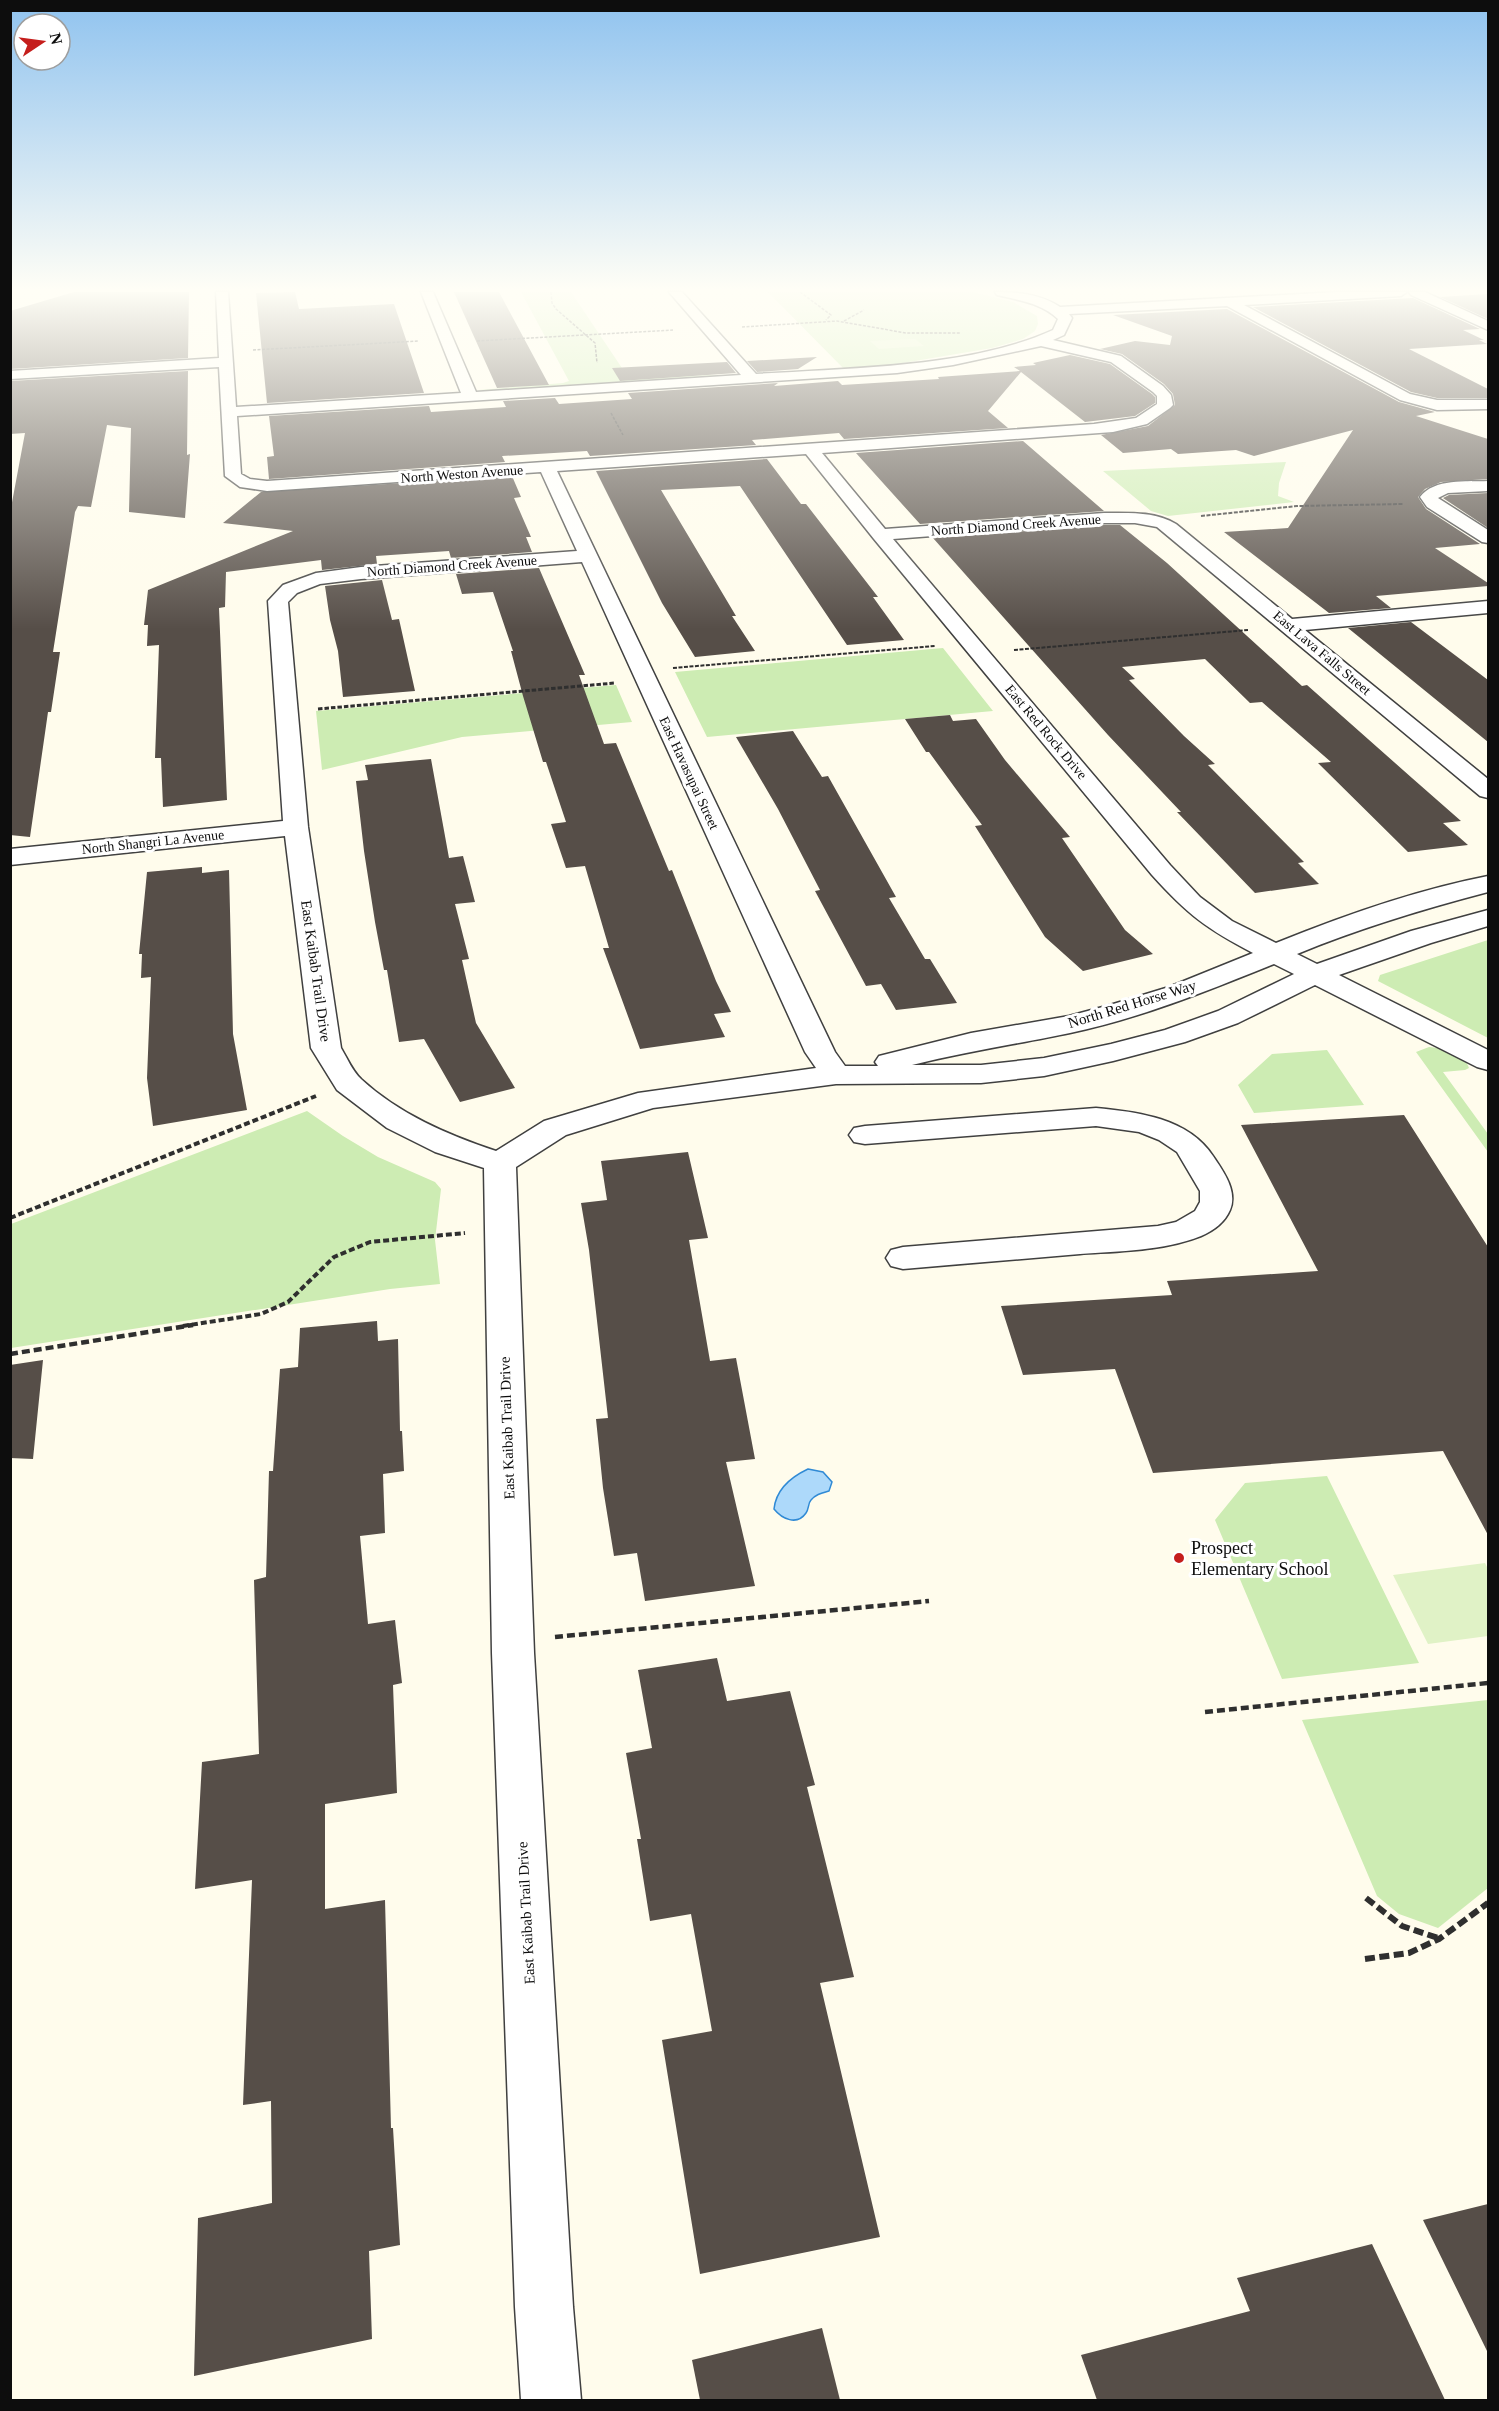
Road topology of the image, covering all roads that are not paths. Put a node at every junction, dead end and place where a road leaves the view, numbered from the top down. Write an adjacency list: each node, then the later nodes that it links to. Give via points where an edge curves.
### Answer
1 (228, 405): 6 (street)
2 (341, 405): 6 (street)
3 (1165, 405): 7 (street, North Weston Avenue, via 1138,422 1110,428)
4 (1435, 405): 5 (street)
5 (1462, 405)
6 (228, 412): 8 (street, North Weston Avenue, via 233,476 246,483 267,486)
7 (811, 449): 8 (street, North Weston Avenue); 11 (street, East Red Rock Drive)
8 (547, 468): 13 (street, East Havasupai Street)
9 (1488, 486): 12 (street, via 1435,499)
10 (1157, 522): 11 (street, North Diamond Creek Avenue, via 1104,518); 16 (street, East Lava Falls Street)
11 (880, 535): 22 (street, East Red Rock Drive, via 1191,903 1223,927)
12 (1488, 538)
13 (588, 556): 14 (street, North Diamond Creek Avenue); 25 (street, East Havasupai Street, via 820,1052)
14 (316, 579): 18 (street, East Kaibab Trail Drive, via 290,589 278,602)
15 (1488, 607): 16 (street)
16 (1290, 626): 17 (street, East Lava Falls Street)
17 (1488, 791)
18 (296, 827): 19 (street, North Shangri La Avenue); 27 (street, East Kaibab Trail Drive, via 326,1048 348,1084 398,1121 446,1145)
19 (10, 857)
20 (1488, 884): 22 (street, North Red Horse Way, via 1339,927)
21 (1488, 918): 23 (street, North Red Horse Way)
22 (1273, 954): 23 (street, East Red Rock Drive); 25 (street, North Red Horse Way, via 1179,993 1120,1011)
23 (1315, 974): 24 (street, East Red Rock Drive); 25 (street, North Red Horse Way, via 1228,1017 1175,1036 1044,1067 981,1074)
24 (1488, 1061)
25 (836, 1075): 27 (street, North Red Horse Way, via 649,1098 555,1128)
26 (865, 1135): 28 (street, via 1096,1117 1128,1120 1156,1127 1182,1140 1197,1153 1216,1190 1216,1203 1209,1217 1187,1230 1158,1237)
27 (500, 1162): 29 (street, East Kaibab Trail Drive, via 513,1653)
28 (903, 1258)
29 (551, 2400)

